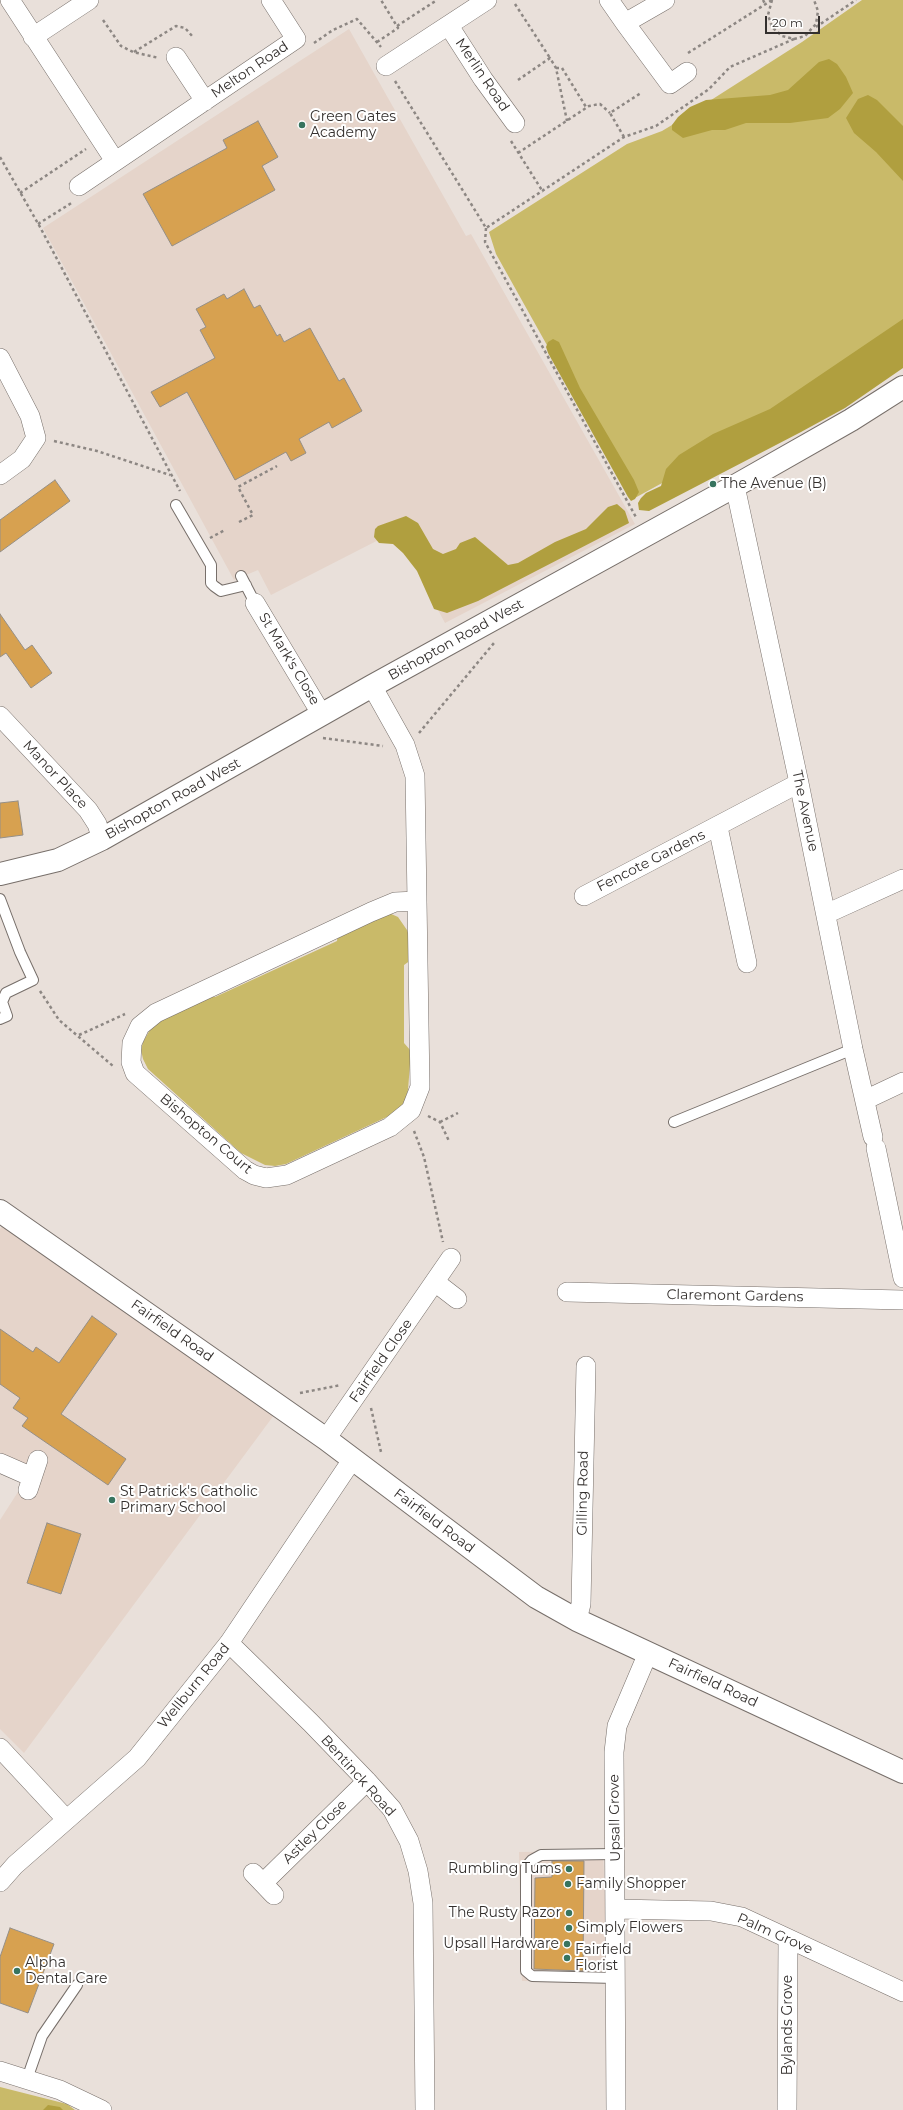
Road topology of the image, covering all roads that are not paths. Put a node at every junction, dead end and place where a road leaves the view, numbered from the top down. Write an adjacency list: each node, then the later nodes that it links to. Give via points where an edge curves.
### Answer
1 (10, 0): 9 (street)
2 (90, 0): 9 (street)
3 (271, 0): 13 (street, Melton Road, via 296,40)
4 (487, 0): 8 (street, Merlin Road)
5 (609, 0): 7 (street)
6 (665, 0): 7 (street)
7 (625, 23): 12 (street, via 670,84)
8 (449, 26): 11 (street, Merlin Road); 14 (street, Merlin Road)
9 (33, 36): 15 (street)
10 (168, 58): 13 (street, Melton Road)
11 (386, 66)
12 (687, 72)
13 (205, 101): 15 (street, Melton Road)
14 (515, 123)
15 (115, 162): 16 (street, Melton Road)
16 (79, 193)
17 (0, 358): 19 (street, via 30,416 36,437 22,459)
18 (903, 387): 20 (street, Bishopton Road West, via 851,420)
19 (0, 475)
20 (735, 486): 23 (street, Bishopton Road West); 26 (street, The Avenue)
21 (176, 505): 22 (lane, via 211,565 211,583 221,591 244,580)
22 (255, 603): 24 (street, St Mark's Close)
23 (372, 686): 24 (street, Bishopton Road West); 33 (street, Bishopton Court, via 406,748 415,776)
24 (322, 715): 28 (street, Bishopton Road West)
25 (0, 716): 28 (street, Manor Place, via 88,810 97,824)
26 (799, 783): 27 (street, Fencote Gardens); 34 (street, The Avenue)
27 (718, 826): 31 (street, Fencote Gardens); 35 (street, Fencote Gardens)
28 (102, 839): 29 (street, Bishopton Road West, via 58,860)
29 (0, 874)
30 (903, 878): 34 (street)
31 (584, 896)
32 (0, 899): 36 (lane, via 20,952 34,980 6,993 2,1002 7,1016)
33 (417, 901): 33 (street, Bishopton Court, via 420,1087 411,1110 390,1127 287,1175 278,1178 254,1175 245,1170 135,1073 131,1062 132,1043 140,1026 156,1013 371,912 395,902)
34 (826, 914): 37 (street, The Avenue)
35 (747, 963)
36 (0, 1019)
37 (853, 1049): 39 (street, The Avenue); 40 (lane)
38 (903, 1082): 39 (street)
39 (865, 1100): 43 (street, The Avenue)
40 (674, 1122)
41 (0, 1211): 49 (street, Fairfield Road)
42 (451, 1258): 44 (street, Fairfield Close)
43 (903, 1278)
44 (435, 1282): 46 (street); 49 (street, Fairfield Close)
45 (567, 1292): 47 (street, Claremont Gardens)
46 (457, 1299)
47 (903, 1300)
48 (586, 1366): 53 (street, Gilling Road, via 581,1604)
49 (326, 1439): 50 (street, Fairfield Road)
50 (352, 1460): 53 (street, Fairfield Road, via 536,1597); 54 (street, Wellburn Road)
51 (0, 1464): 52 (street)
52 (32, 1476)
53 (577, 1620): 55 (street, Fairfield Road)
54 (229, 1643): 58 (street, Bentinck Road); 59 (street, Wellburn Road, via 137,1758)
55 (648, 1653): 57 (street, Fairfield Road); 60 (street, Upsall Grove, via 617,1726 614,1752)
56 (0, 1748): 59 (street)
57 (903, 1772)
58 (367, 1781): 62 (street, Astley Close); 71 (street, Bentinck Road, via 392,1809 409,1841 418,1871 423,1903)
59 (66, 1819): 61 (street, Wellburn Road, via 15,1864)
60 (615, 1854): 63 (street, Upsall Grove); 65 (lane, via 541,1855 526,1867 526,1971 532,1976)
61 (0, 1882)
62 (263, 1884)
63 (616, 1909): 64 (street, Palm Grove, via 711,1911 742,1917); 65 (street, Upsall Grove)
64 (788, 1939): 67 (street, Palm Grove); 73 (street, Bylands Grove)
65 (616, 1978): 72 (street, Upsall Grove)
66 (77, 1985): 69 (lane, via 42,2036)
67 (903, 1992)
68 (0, 2071): 69 (street)
69 (27, 2080): 70 (street, via 60,2090)
70 (102, 2110)
71 (425, 2110)
72 (616, 2110)
73 (787, 2110)

